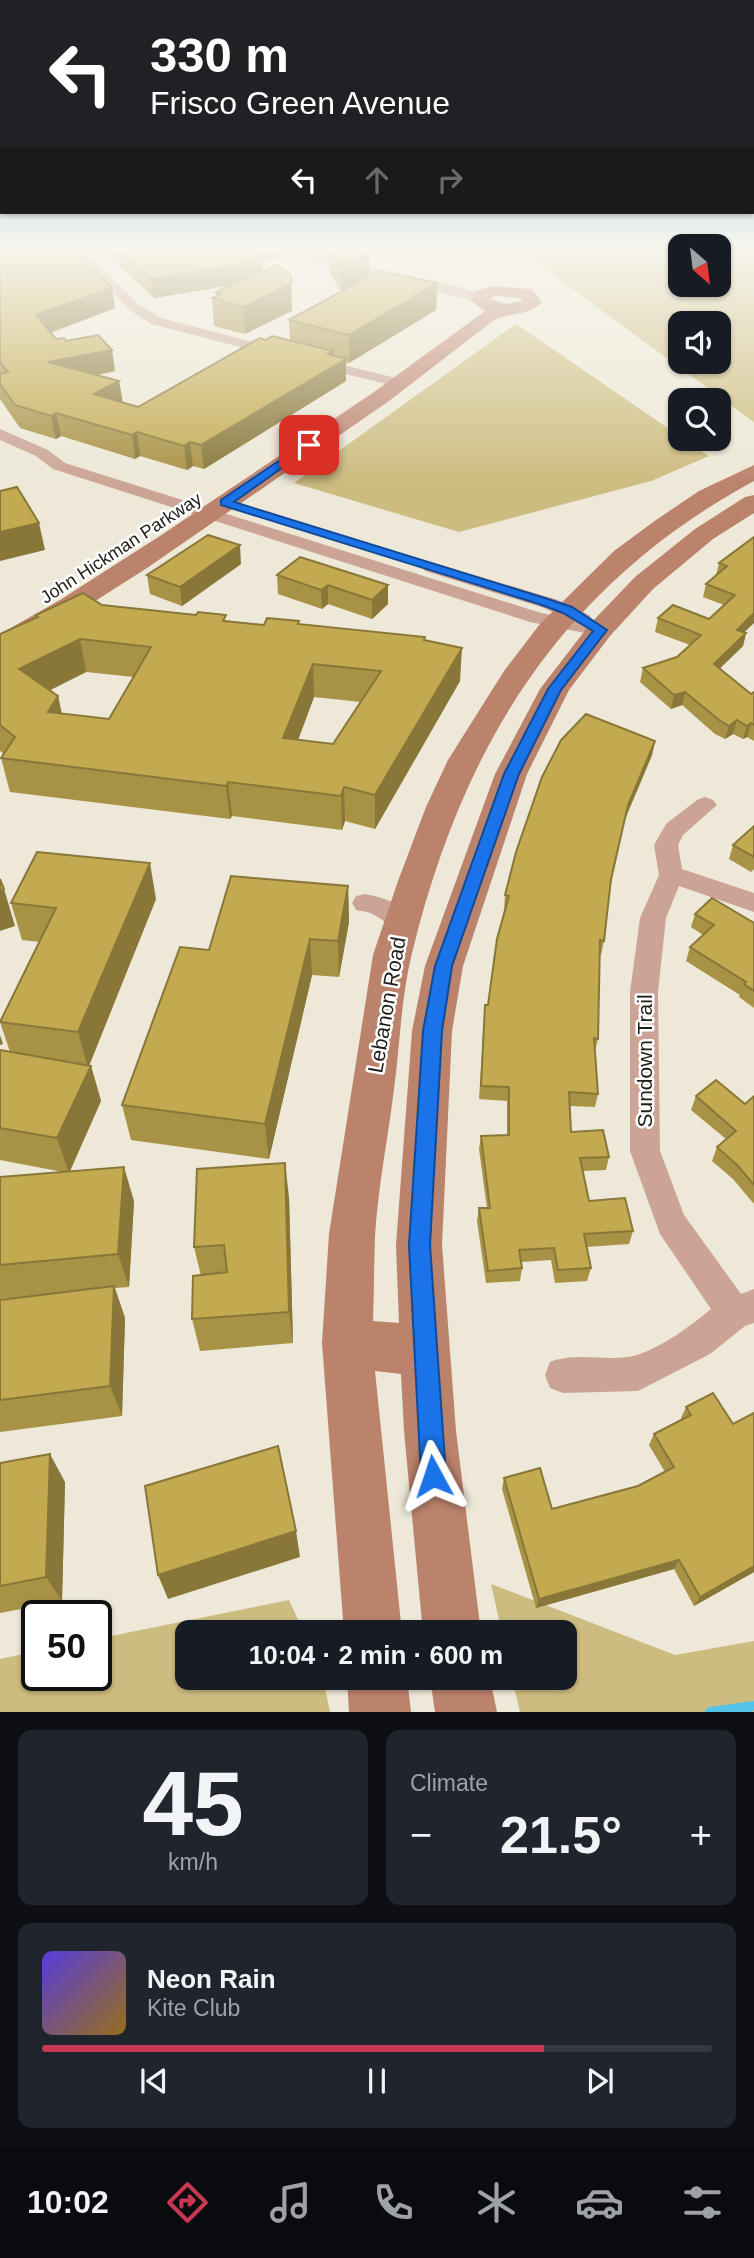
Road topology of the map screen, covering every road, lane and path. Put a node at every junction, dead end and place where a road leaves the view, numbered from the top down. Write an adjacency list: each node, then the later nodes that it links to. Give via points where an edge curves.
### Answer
1 (179, 327): 3 (street)
2 (476, 327): 3 (main road, John Hickman Parkway)
3 (390, 381): 7 (main road, John Hickman Parkway)
4 (0, 434): 7 (street, via 59,466)
5 (754, 472): 8 (main road, Lebanon Road, via 646,537)
6 (754, 502): 10 (main road, via 674,556)
7 (205, 505): 8 (street); 9 (main road, John Hickman Parkway); 11 (main road, John Hickman Parkway, via 48,620)
8 (561, 617): 10 (street); 13 (main road, Lebanon Road, via 517,674 465,759)
9 (0, 624)
10 (600, 630): 14 (main road, via 555,689 511,774)
11 (0, 646)
12 (705, 805): 15 (street, Sundown Trail, via 674,830 666,845)
13 (427, 854): 14 (main road); 18 (main road, Lebanon Road)
14 (477, 864): 21 (main road, via 444,966 432,1031 419,1245)
15 (671, 875): 17 (street); 19 (street, Sundown Trail, via 653,918 644,992 645,1151 671,1223)
16 (365, 903): 18 (street, via 382,907)
17 (754, 904)
18 (402, 923): 20 (main road, Lebanon Road, via 392,955 352,1234)
19 (744, 1310): 22 (street, via 698,1342 638,1373)
20 (347, 1343): 21 (main road); 23 (main road, Lebanon Road)
21 (424, 1351): 24 (main road)
22 (563, 1375)
23 (372, 1620)
24 (450, 1620)
25 (378, 1690): 27 (main road)
26 (462, 1690): 28 (main road)
27 (380, 1712)
28 (466, 1712)

